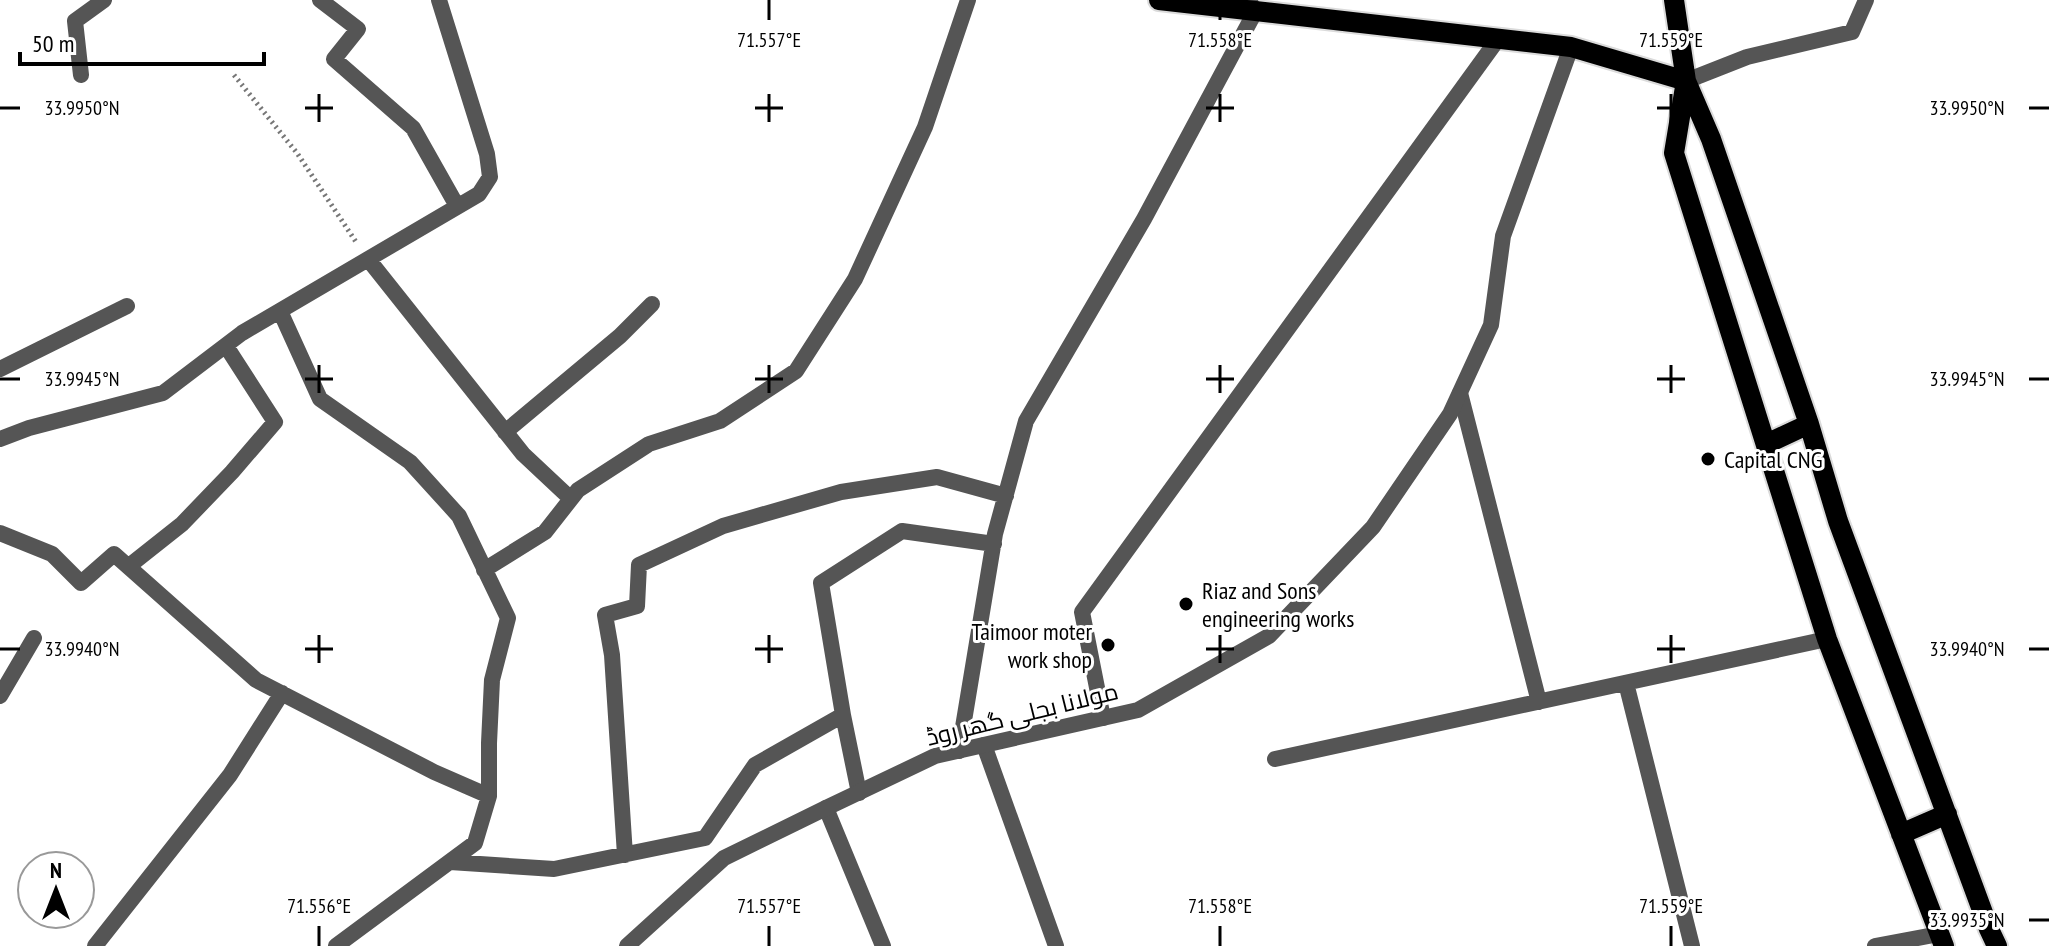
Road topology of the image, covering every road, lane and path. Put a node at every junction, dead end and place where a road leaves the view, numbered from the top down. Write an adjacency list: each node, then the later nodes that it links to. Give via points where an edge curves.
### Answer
1 (104, 0): 11 (street, via 75,21)
2 (320, 0): 14 (street, via 358,29 334,59 413,128)
3 (439, 0): 14 (street, via 490,177 479,194)
4 (968, 0): 27 (street, via 925,127 860,269 796,371 720,421 649,444)
5 (1159, 0): 8 (main road)
6 (1674, 0): 13 (main road)
7 (1866, 0): 13 (street, via 1852,32 1747,57)
8 (1252, 6): 9 (main road); 26 (street, via 1144,219 1026,421)
9 (1498, 39): 10 (main road); 39 (street, via 1082,612)
10 (1571, 47): 13 (main road); 21 (street, مولانا بجلی گھر روڈ, via 1503,236 1491,325)
11 (81, 75)
12 (234, 75): 15 (path, via 297,153)
13 (1686, 81): 22 (main road); 25 (main road, via 1674,153)
14 (457, 206): 15 (street)
15 (368, 259): 18 (street); 23 (street)
16 (652, 304): 23 (street)
17 (127, 306): 20 (street)
18 (280, 311): 19 (street); 31 (street, via 320,399 410,462 459,516)
19 (226, 346): 24 (street, via 163,393); 30 (street, via 275,422 182,524)
20 (0, 369)
21 (1460, 393): 37 (street); 39 (street, مولانا بجلی گھر روڈ, via 1373,527 1269,636 1138,710)
22 (1809, 424): 25 (main road); 46 (main road, via 1838,521)
23 (505, 432): 27 (street)
24 (0, 439)
25 (1766, 444): 33 (main road)
26 (1006, 496): 29 (street); 48 (street, via 937,477 841,492 723,526 639,565 637,606 605,615)
27 (571, 499): 31 (street, via 545,532)
28 (0, 533): 30 (street, via 52,554 81,583 114,554)
29 (994, 544): 38 (street, via 902,531 821,583); 41 (street)
30 (129, 566): 35 (street, via 256,680)
31 (484, 570): 44 (street, via 508,618 492,680)
32 (34, 638): 36 (street)
33 (1827, 639): 34 (street); 47 (main road)
34 (1626, 683): 37 (street); 56 (street)
35 (282, 693): 44 (street); 51 (street, via 230,775)
36 (0, 696)
37 (1539, 702): 42 (street)
38 (843, 715): 43 (street); 48 (street, via 755,765 705,838)
39 (1103, 718): 40 (street, مولانا بجلی گھر روڈ)
40 (984, 745): 41 (street, مولانا بجلی گھر روڈ); 55 (street)
41 (959, 751): 43 (street, مولانا بجلی گھر روڈ, via 935,756)
42 (1275, 759)
43 (859, 793): 45 (street, مولانا بجلی گھر روڈ)
44 (489, 796): 49 (street, via 475,843)
45 (826, 808): 53 (street, مولانا بجلی گھر روڈ, via 724,858); 54 (street)
46 (1947, 814): 47 (main road); 58 (main road)
47 (1901, 834): 50 (main road)
48 (625, 855): 49 (street, via 554,869)
49 (450, 862): 52 (street)
50 (1941, 940): 57 (street)
51 (95, 946)
52 (336, 946)
53 (627, 946)
54 (883, 946)
55 (1056, 946)
56 (1692, 946)
57 (1875, 946)
58 (1997, 946)

